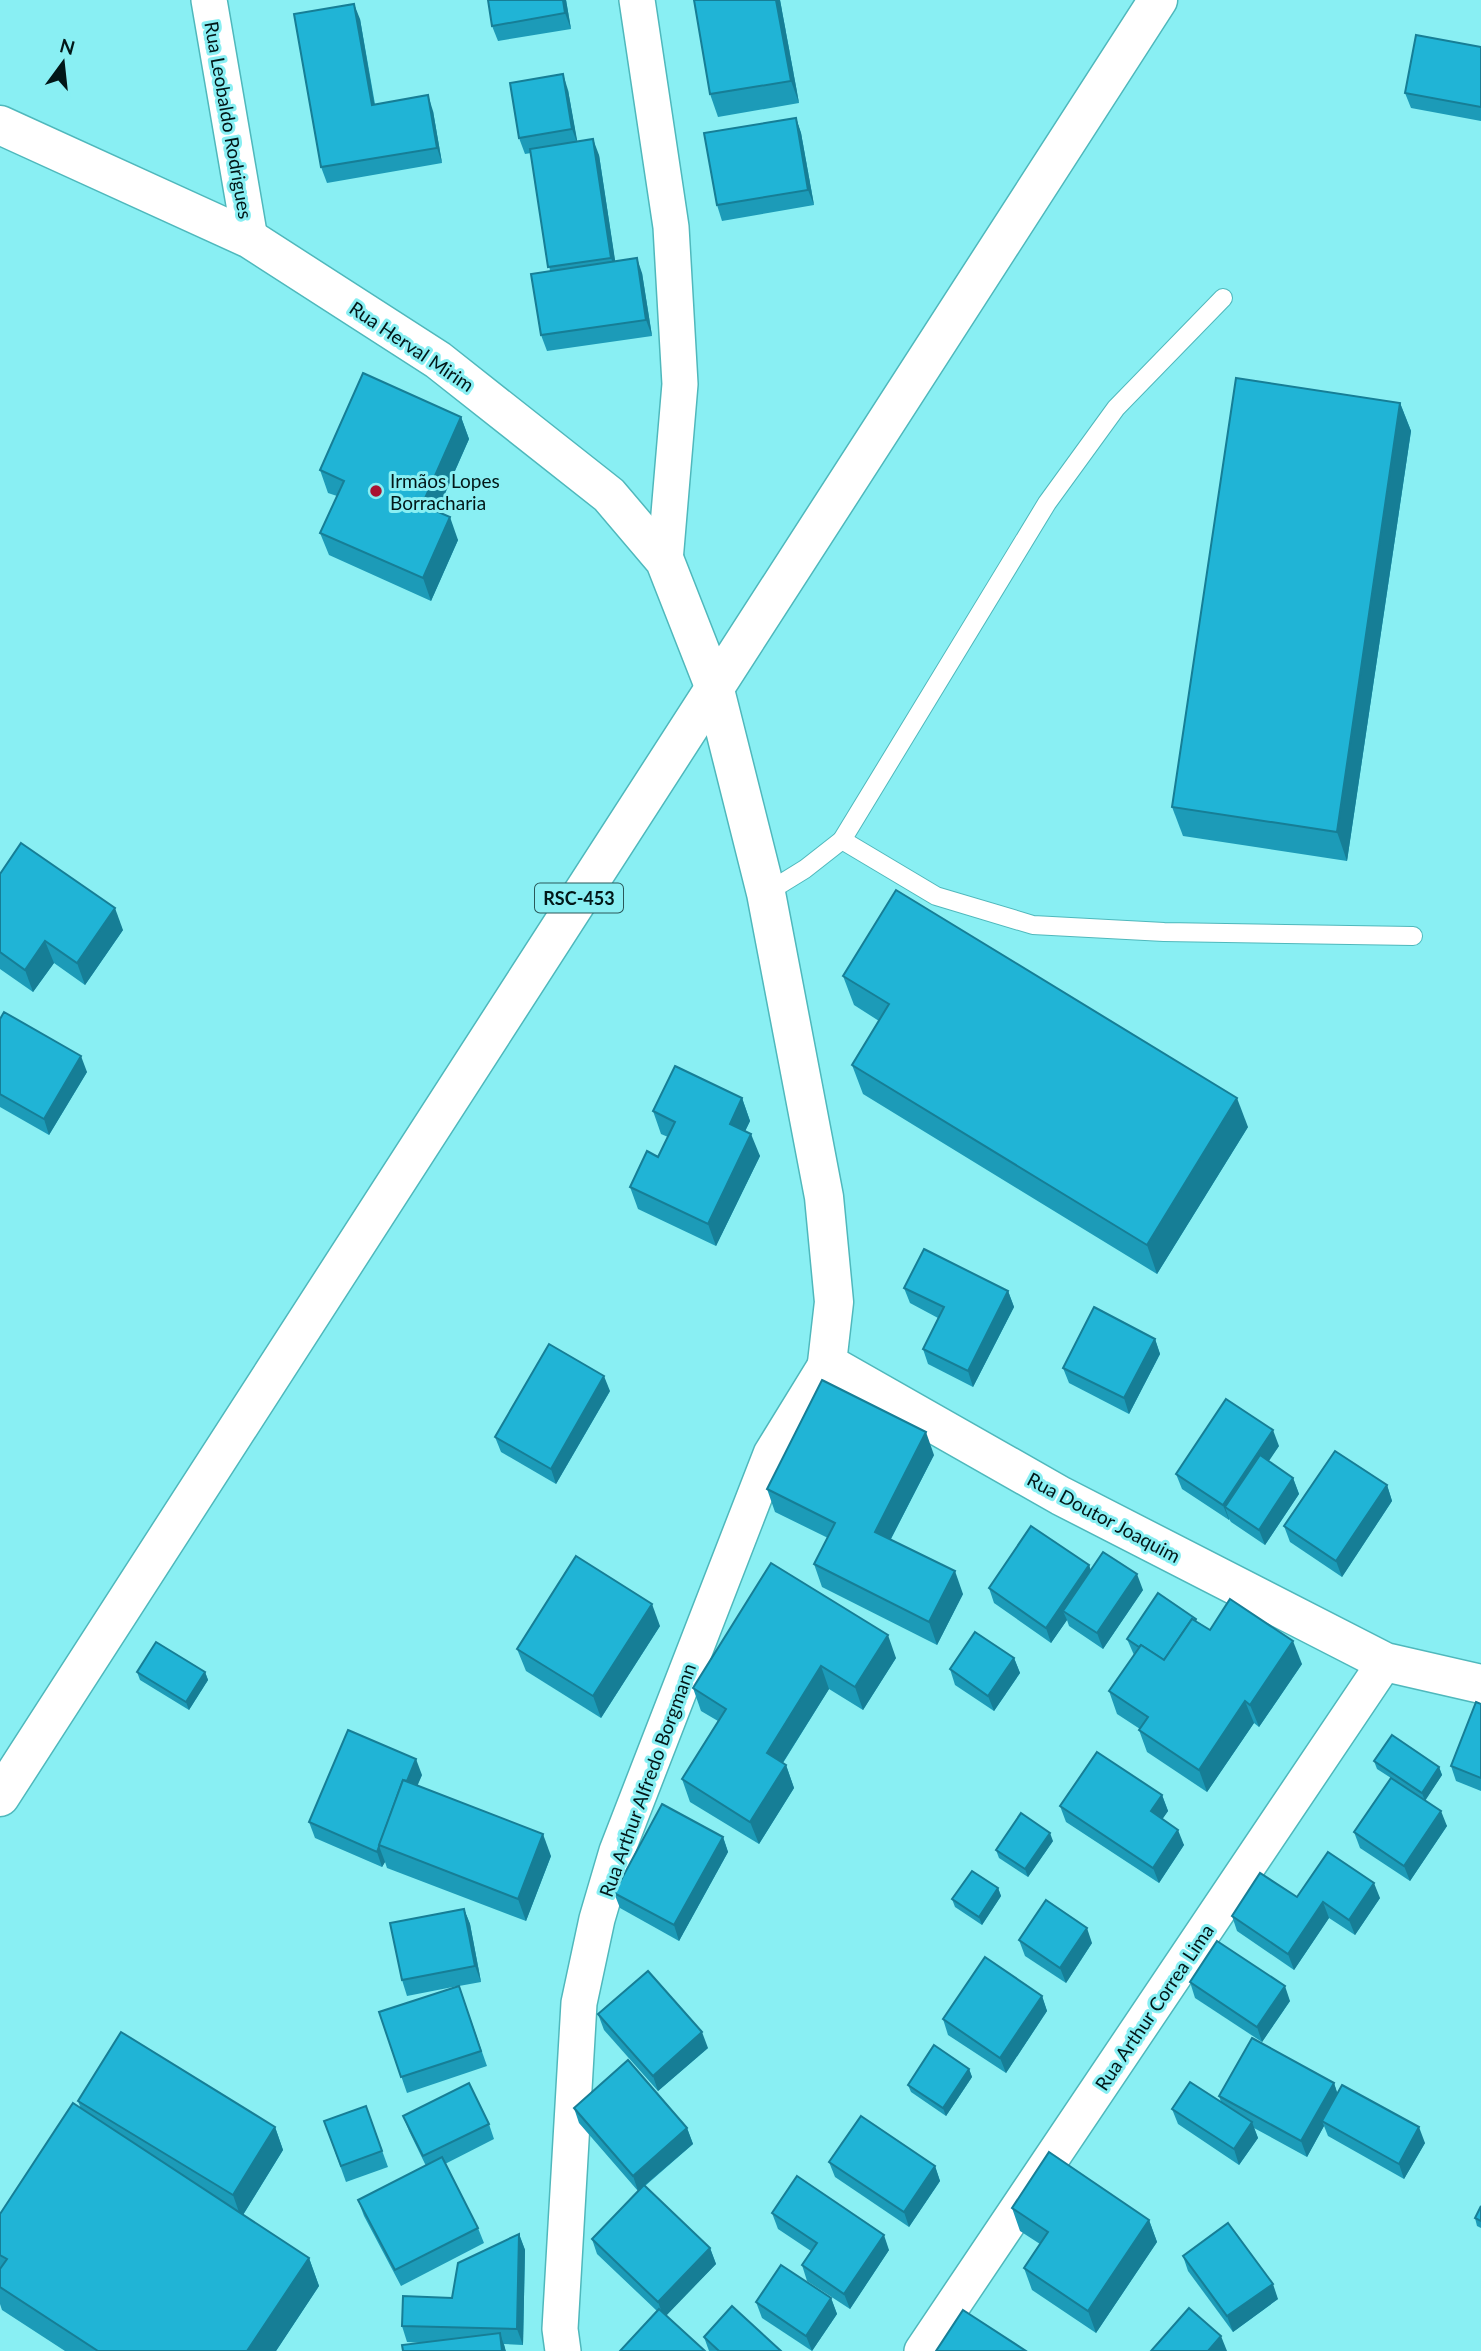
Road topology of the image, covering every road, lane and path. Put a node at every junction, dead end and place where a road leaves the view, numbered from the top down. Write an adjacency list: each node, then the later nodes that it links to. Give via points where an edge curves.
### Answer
1 (209, 0): 5 (street, Rua Leobaldo Rodrigues)
2 (637, 0): 7 (street, via 671,227 680,384)
3 (1158, 0): 8 (main road, RSC-453)
4 (0, 125): 5 (main road, Rua Herval Mirim)
5 (250, 239): 7 (main road, Rua Herval Mirim, via 438,360 609,495)
6 (1223, 298): 9 (lane, via 1116,408 1047,503)
7 (664, 561): 8 (main road, Rua Herval Mirim)
8 (715, 686): 10 (main road, Rua Herval Mirim); 15 (main road, RSC-453)
9 (842, 840): 10 (lane); 11 (lane, via 936,897 1033,925)
10 (766, 893): 12 (main road, Rua Herval Mirim, via 824,1197 834,1302)
11 (1413, 936)
12 (827, 1363): 13 (main road, Rua Doutor Joaquim, via 1061,1496); 16 (street, Rua Arthur Alfredo Borgmann, via 771,1454 617,1851 597,1919 579,2003 560,2329)
13 (1385, 1662): 14 (main road, Rua Doutor Joaquim); 17 (street, Rua Arthur Correa Lima)
14 (1481, 1684)
15 (0, 1797)
16 (563, 2351)
17 (922, 2351)

